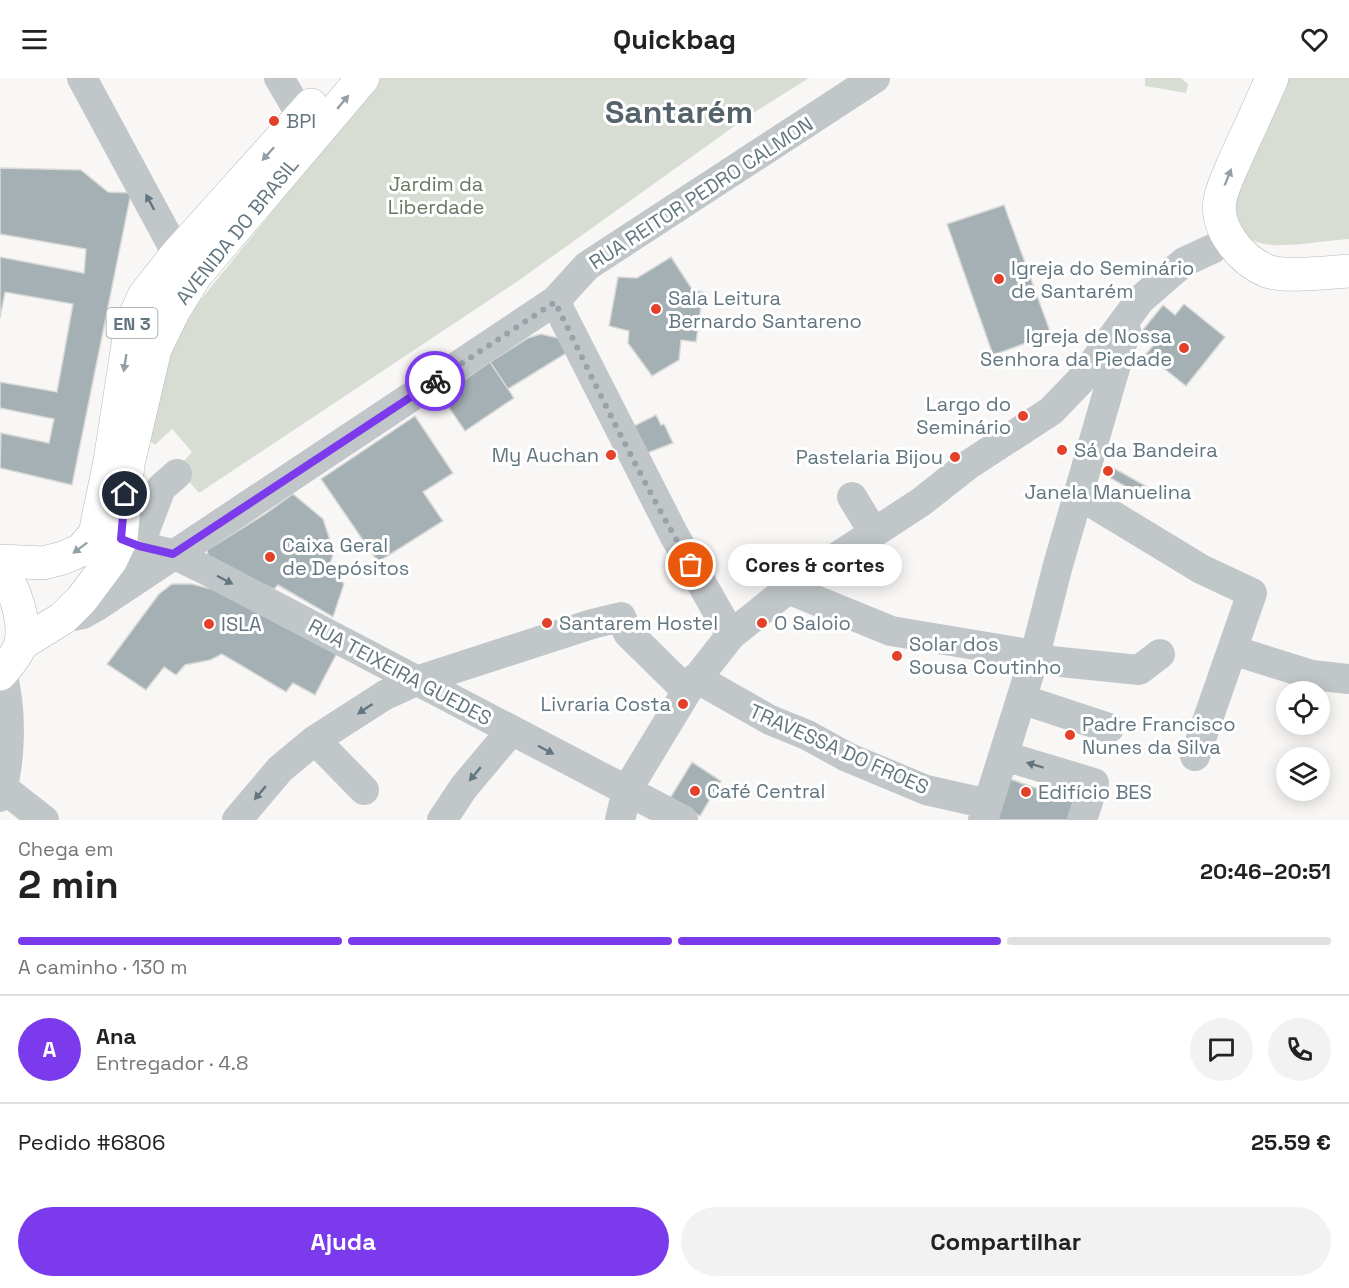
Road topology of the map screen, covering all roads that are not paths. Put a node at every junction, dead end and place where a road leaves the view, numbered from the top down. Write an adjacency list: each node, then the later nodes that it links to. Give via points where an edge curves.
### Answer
1 (82, 78): 10 (street, one-way to 1)
2 (279, 78): 8 (street)
3 (333, 78): 8 (main road, AVENIDA DO BRASIL / EN 3)
4 (363, 78): 18 (main road, AVENIDA DO BRASIL / EN 3, one-way to 4, via 129,458 154,349 195,276)
5 (875, 78): 12 (street, RUA REITOR PEDRO CALMON, via 587,266)
6 (1246, 78): 9 (main road, via 1238,106 1209,167 1199,210 1204,233)
7 (1272, 78): 9 (main road, one-way to 7, via 1229,240 1220,217 1220,200)
8 (302, 117): 10 (main road, AVENIDA DO BRASIL / EN 3, one-way to 10)
9 (1225, 249): 11 (main road, via 1268,272); 13 (street, via 1184,262)
10 (177, 254): 20 (main road, AVENIDA DO BRASIL / EN 3, one-way to 20, via 144,296 131,325 95,534 81,550 63,558 43,563)
11 (1349, 270)
12 (555, 302): 19 (street, RUA REITOR PEDRO CALMON); 25 (street, via 674,535)
13 (1131, 310): 15 (street); 17 (street, via 1080,381 1051,411)
14 (177, 474): 18 (street, via 161,488)
15 (1079, 495): 27 (street, via 1201,569 1252,593); 29 (street)
16 (852, 497): 17 (street)
17 (874, 533): 22 (street)
18 (130, 543): 19 (street); 23 (street); 24 (main road, AVENIDA DO BRASIL / EN 3)
19 (173, 554): 23 (street, RUA REITOR PEDRO CALMON); 32 (street, RUA TEIXEIRA GUEDES, one-way to 32)
20 (0, 561)
21 (0, 571): 26 (main road, via 21,611)
22 (788, 589): 25 (street); 29 (street, via 891,631)
23 (112, 594): 24 (street, RUA REITOR PEDRO CALMON, via 83,614)
24 (63, 618): 26 (main road, AVENIDA DO BRASIL / EN 3)
25 (730, 635): 33 (street)
26 (21, 644): 30 (main road, EN 3)
27 (1232, 650): 31 (street, via 1312,675); 39 (street)
28 (1160, 654): 29 (street, via 1139,670 1051,661)
29 (1035, 655): 34 (street)
30 (1, 674): 42 (street, via 8,714 7,761)
31 (1349, 679)
32 (416, 681): 33 (street, TRAVESSA DO FROES, via 621,617 628,633); 36 (street, RUA TEIXEIRA GUEDES); 37 (street, one-way to 37, via 385,695)
33 (692, 684): 41 (street); 43 (street, TRAVESSA DO FROES, via 847,757)
34 (1021, 699): 35 (street); 38 (street)
35 (1109, 728)
36 (511, 731): 41 (street, RUA TEIXEIRA GUEDES, one-way to 41); 46 (street, one-way to 46)
37 (315, 740): 40 (street); 44 (street, one-way to 44, via 280,769)
38 (1004, 756): 43 (street); 49 (street, one-way to 38, via 1094,783)
39 (1195, 756)
40 (364, 790)
41 (627, 790): 47 (street); 48 (street, RUA TEIXEIRA GUEDES)
42 (1, 793): 45 (street)
43 (985, 812)
44 (240, 819)
45 (44, 820)
46 (442, 820)
47 (620, 820)
48 (683, 820)
49 (1082, 820)

